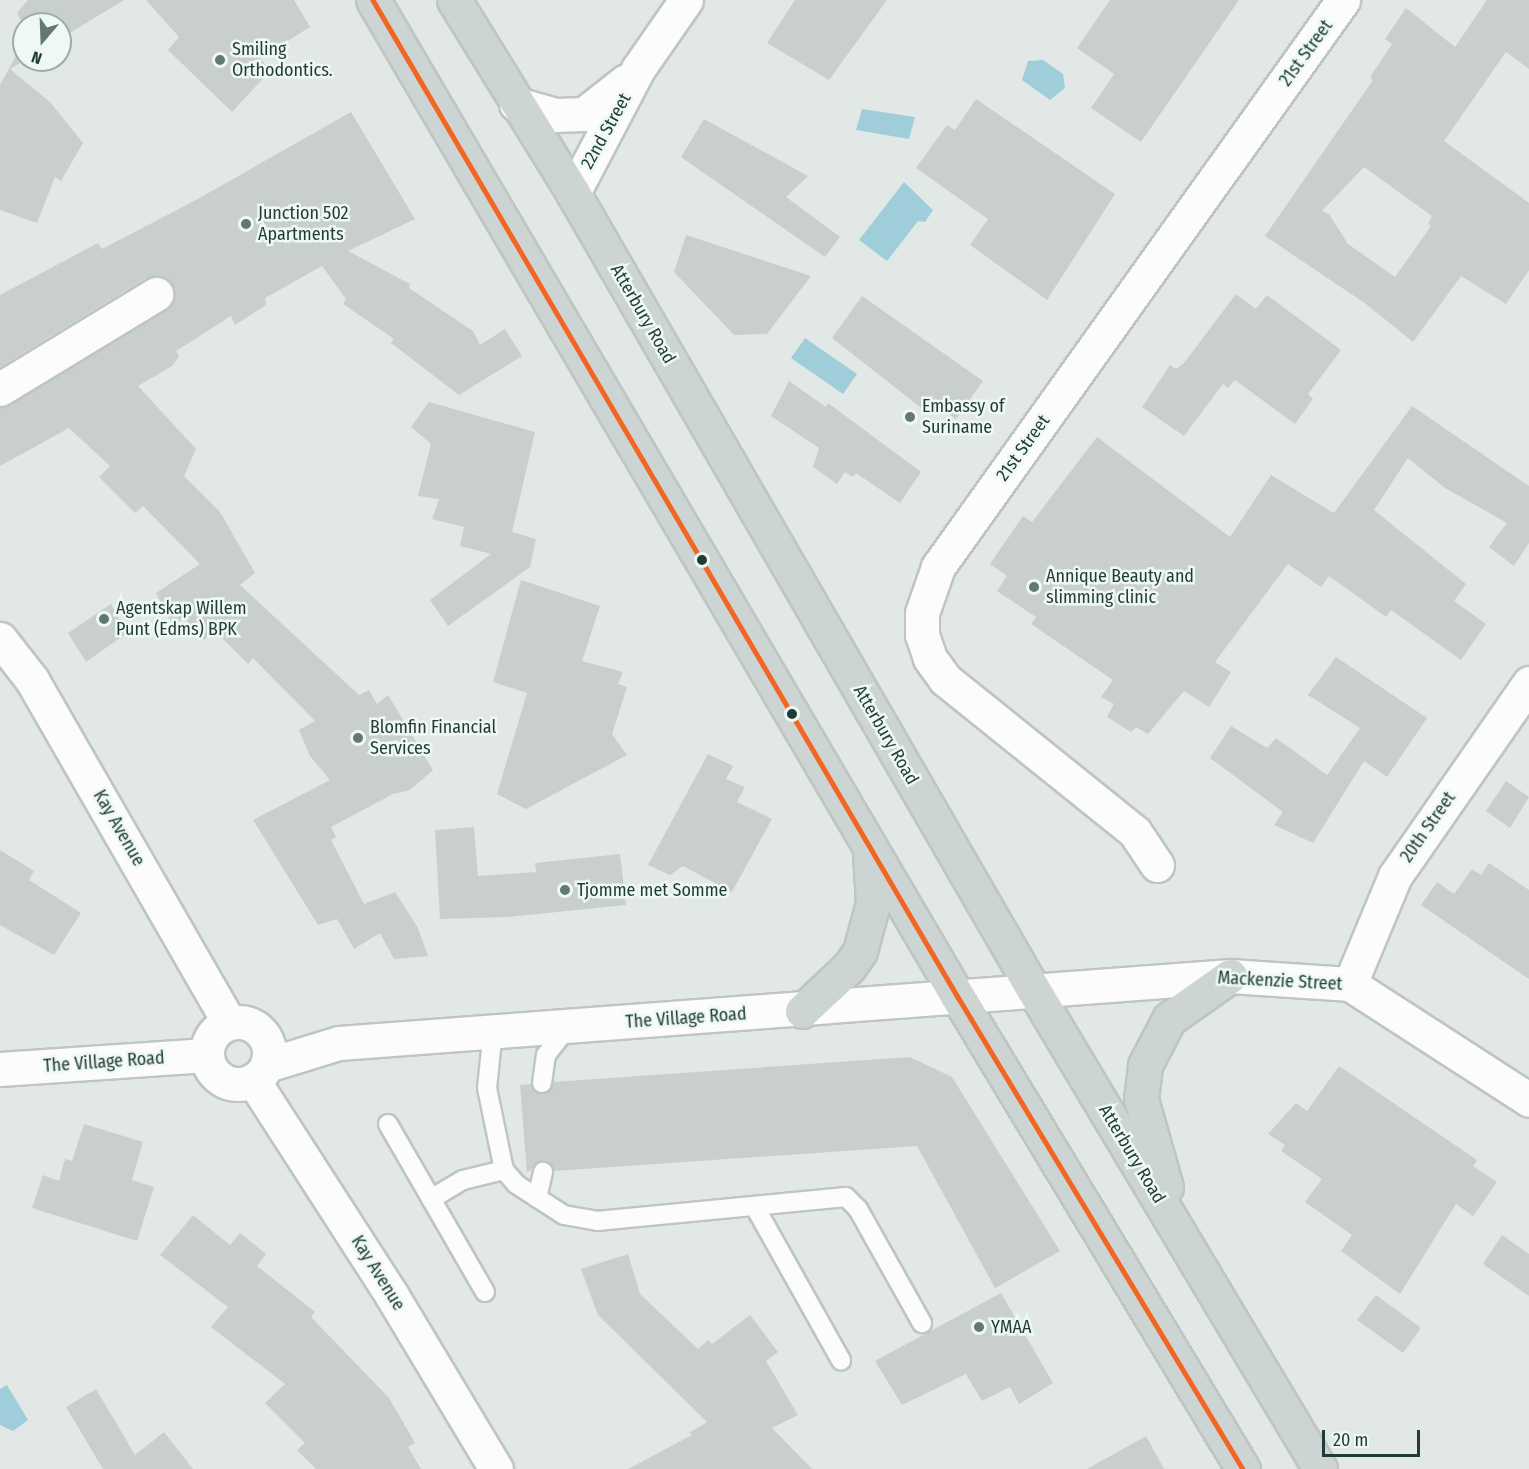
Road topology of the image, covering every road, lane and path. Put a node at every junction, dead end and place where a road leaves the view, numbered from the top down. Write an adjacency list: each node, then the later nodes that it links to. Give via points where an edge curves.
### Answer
1 (373, 0): 12 (main road)
2 (454, 0): 6 (main road, Atterbury Road)
3 (686, 0): 5 (street, 22nd Street)
4 (1343, 0): 13 (street, 21st Street, via 938,567 922,613 922,635 930,658 945,679 1135,832)
5 (638, 69): 6 (street, 22nd Street, via 608,99 584,114 556,115); 7 (street, 22nd Street)
6 (516, 104): 7 (main road, Atterbury Road)
7 (573, 193): 16 (main road, Atterbury Road)
8 (156, 294): 9 (street)
9 (0, 389)
10 (0, 639): 19 (street, Kay Avenue, via 32,680)
11 (1529, 683): 15 (street, 20th Street, via 1395,876)
12 (869, 845): 17 (main road); 18 (main road, via 873,891 868,931 849,967)
13 (1157, 865)
14 (1230, 976): 15 (street, Mackenzie Street); 16 (street, Mackenzie Street); 34 (main road, via 1176,1012 1145,1065 1141,1099 1162,1178)
15 (1350, 984): 27 (street, Mackenzie Street)
16 (1033, 989): 17 (street, The Village Road); 34 (main road, Atterbury Road)
17 (958, 997): 18 (street, The Village Road); 39 (main road)
18 (801, 1011): 20 (street, The Village Road)
19 (244, 1026): 22 (street); 23 (street, via 212,1035); 25 (street, via 268,1046)
20 (570, 1026): 21 (street, The Village Road); 26 (lane, via 546,1055)
21 (493, 1031): 22 (street, The Village Road); 29 (lane, via 488,1088)
22 (339, 1043): 25 (street)
23 (207, 1055): 24 (street, The Village Road); 25 (street, via 223,1080)
24 (0, 1069)
25 (260, 1073): 38 (street, Kay Avenue)
26 (542, 1083)
27 (1529, 1100)
28 (388, 1124): 32 (lane)
29 (504, 1170): 31 (lane); 32 (lane, via 463,1180)
30 (543, 1172): 31 (lane)
31 (537, 1198): 33 (lane, via 564,1215 597,1221)
32 (431, 1200): 35 (lane)
33 (755, 1207): 36 (lane, via 837,1197 853,1201); 37 (lane)
34 (1198, 1266): 40 (main road, Atterbury Road)
35 (485, 1292)
36 (922, 1323)
37 (841, 1360)
38 (496, 1469)
39 (1243, 1469)
40 (1320, 1469)

